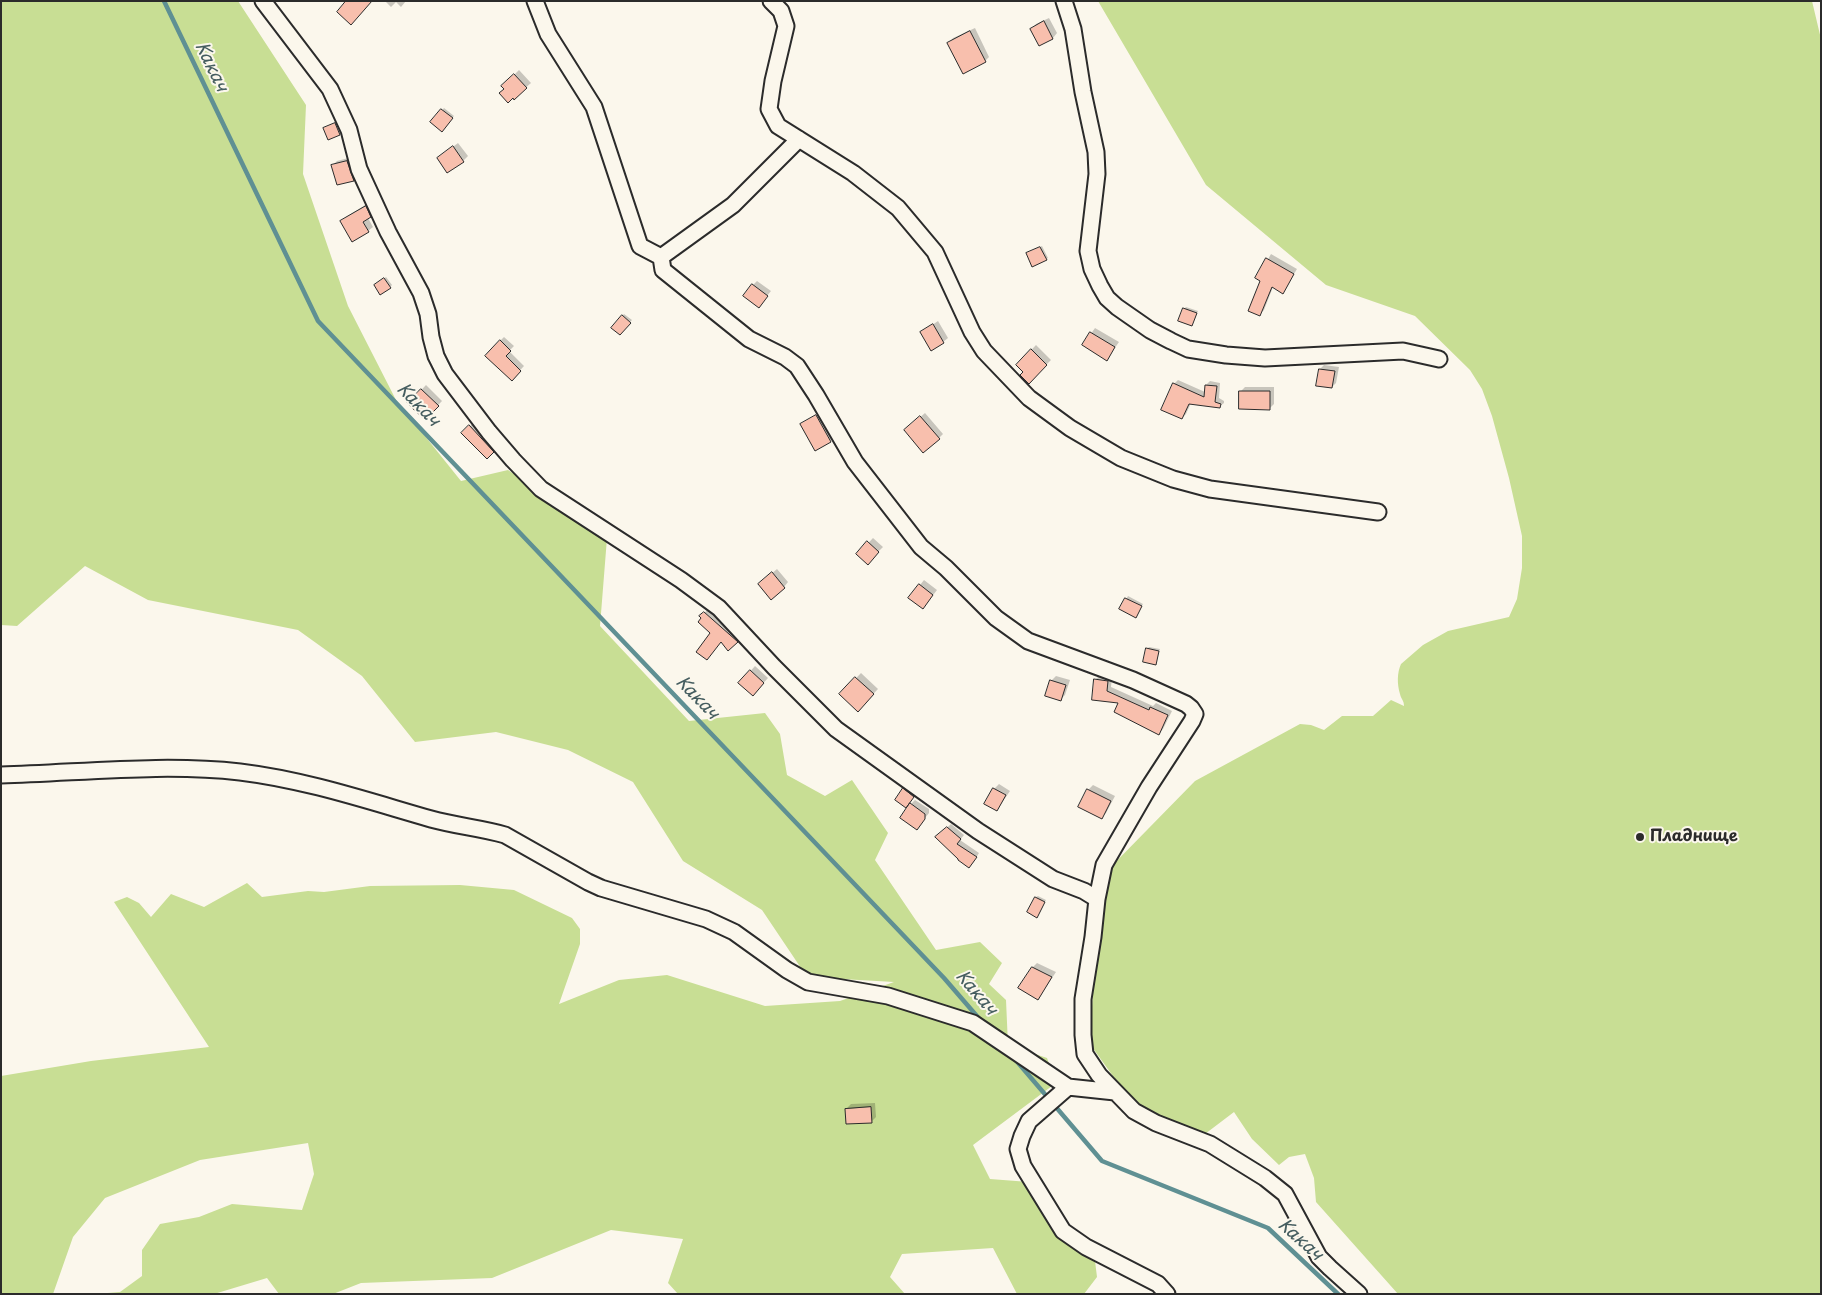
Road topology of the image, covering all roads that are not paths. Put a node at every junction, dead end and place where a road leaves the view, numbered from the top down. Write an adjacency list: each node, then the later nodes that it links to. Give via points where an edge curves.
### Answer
1 (263, 1): 10 (street, via 330,89 349,130 359,169 421,293 436,356 489,432 514,460 541,489 719,608 836,728 978,831 1053,880)
2 (771, 1): 5 (street, via 780,11 786,26 770,109 778,126)
3 (1064, 1): 7 (street, via 1073,29 1096,152 1097,174 1088,251 1092,269 1107,298 1171,341 1216,354 1265,358 1403,351)
4 (538, 3): 6 (street, via 548,34 594,107 640,246)
5 (799, 139): 6 (street, via 733,206); 8 (street, via 854,172 898,208 935,252 984,351 1029,398 1070,428 1121,458 1173,479 1210,489)
6 (661, 257): 10 (street, via 663,270 673,280 749,339 797,366 856,462 921,547 996,618 1028,641 1134,680 1191,708 1195,714 1192,722 1149,787 1104,865)
7 (1439, 359)
8 (1378, 512)
9 (1, 775): 11 (street, via 154,769 240,772 314,786 444,822 491,831 601,888 706,919 734,932 808,982 888,996 973,1023)
10 (1097, 899): 12 (street, via 1083,999 1083,1045 1099,1075)
11 (1063, 1092): 12 (street); 13 (street, via 1029,1121 1018,1149 1024,1166 1063,1231 1086,1247 1158,1284)
12 (1115, 1092): 14 (street, via 1134,1111 1156,1124 1210,1144 1285,1194 1319,1256)
13 (1167, 1294)
14 (1359, 1294)

